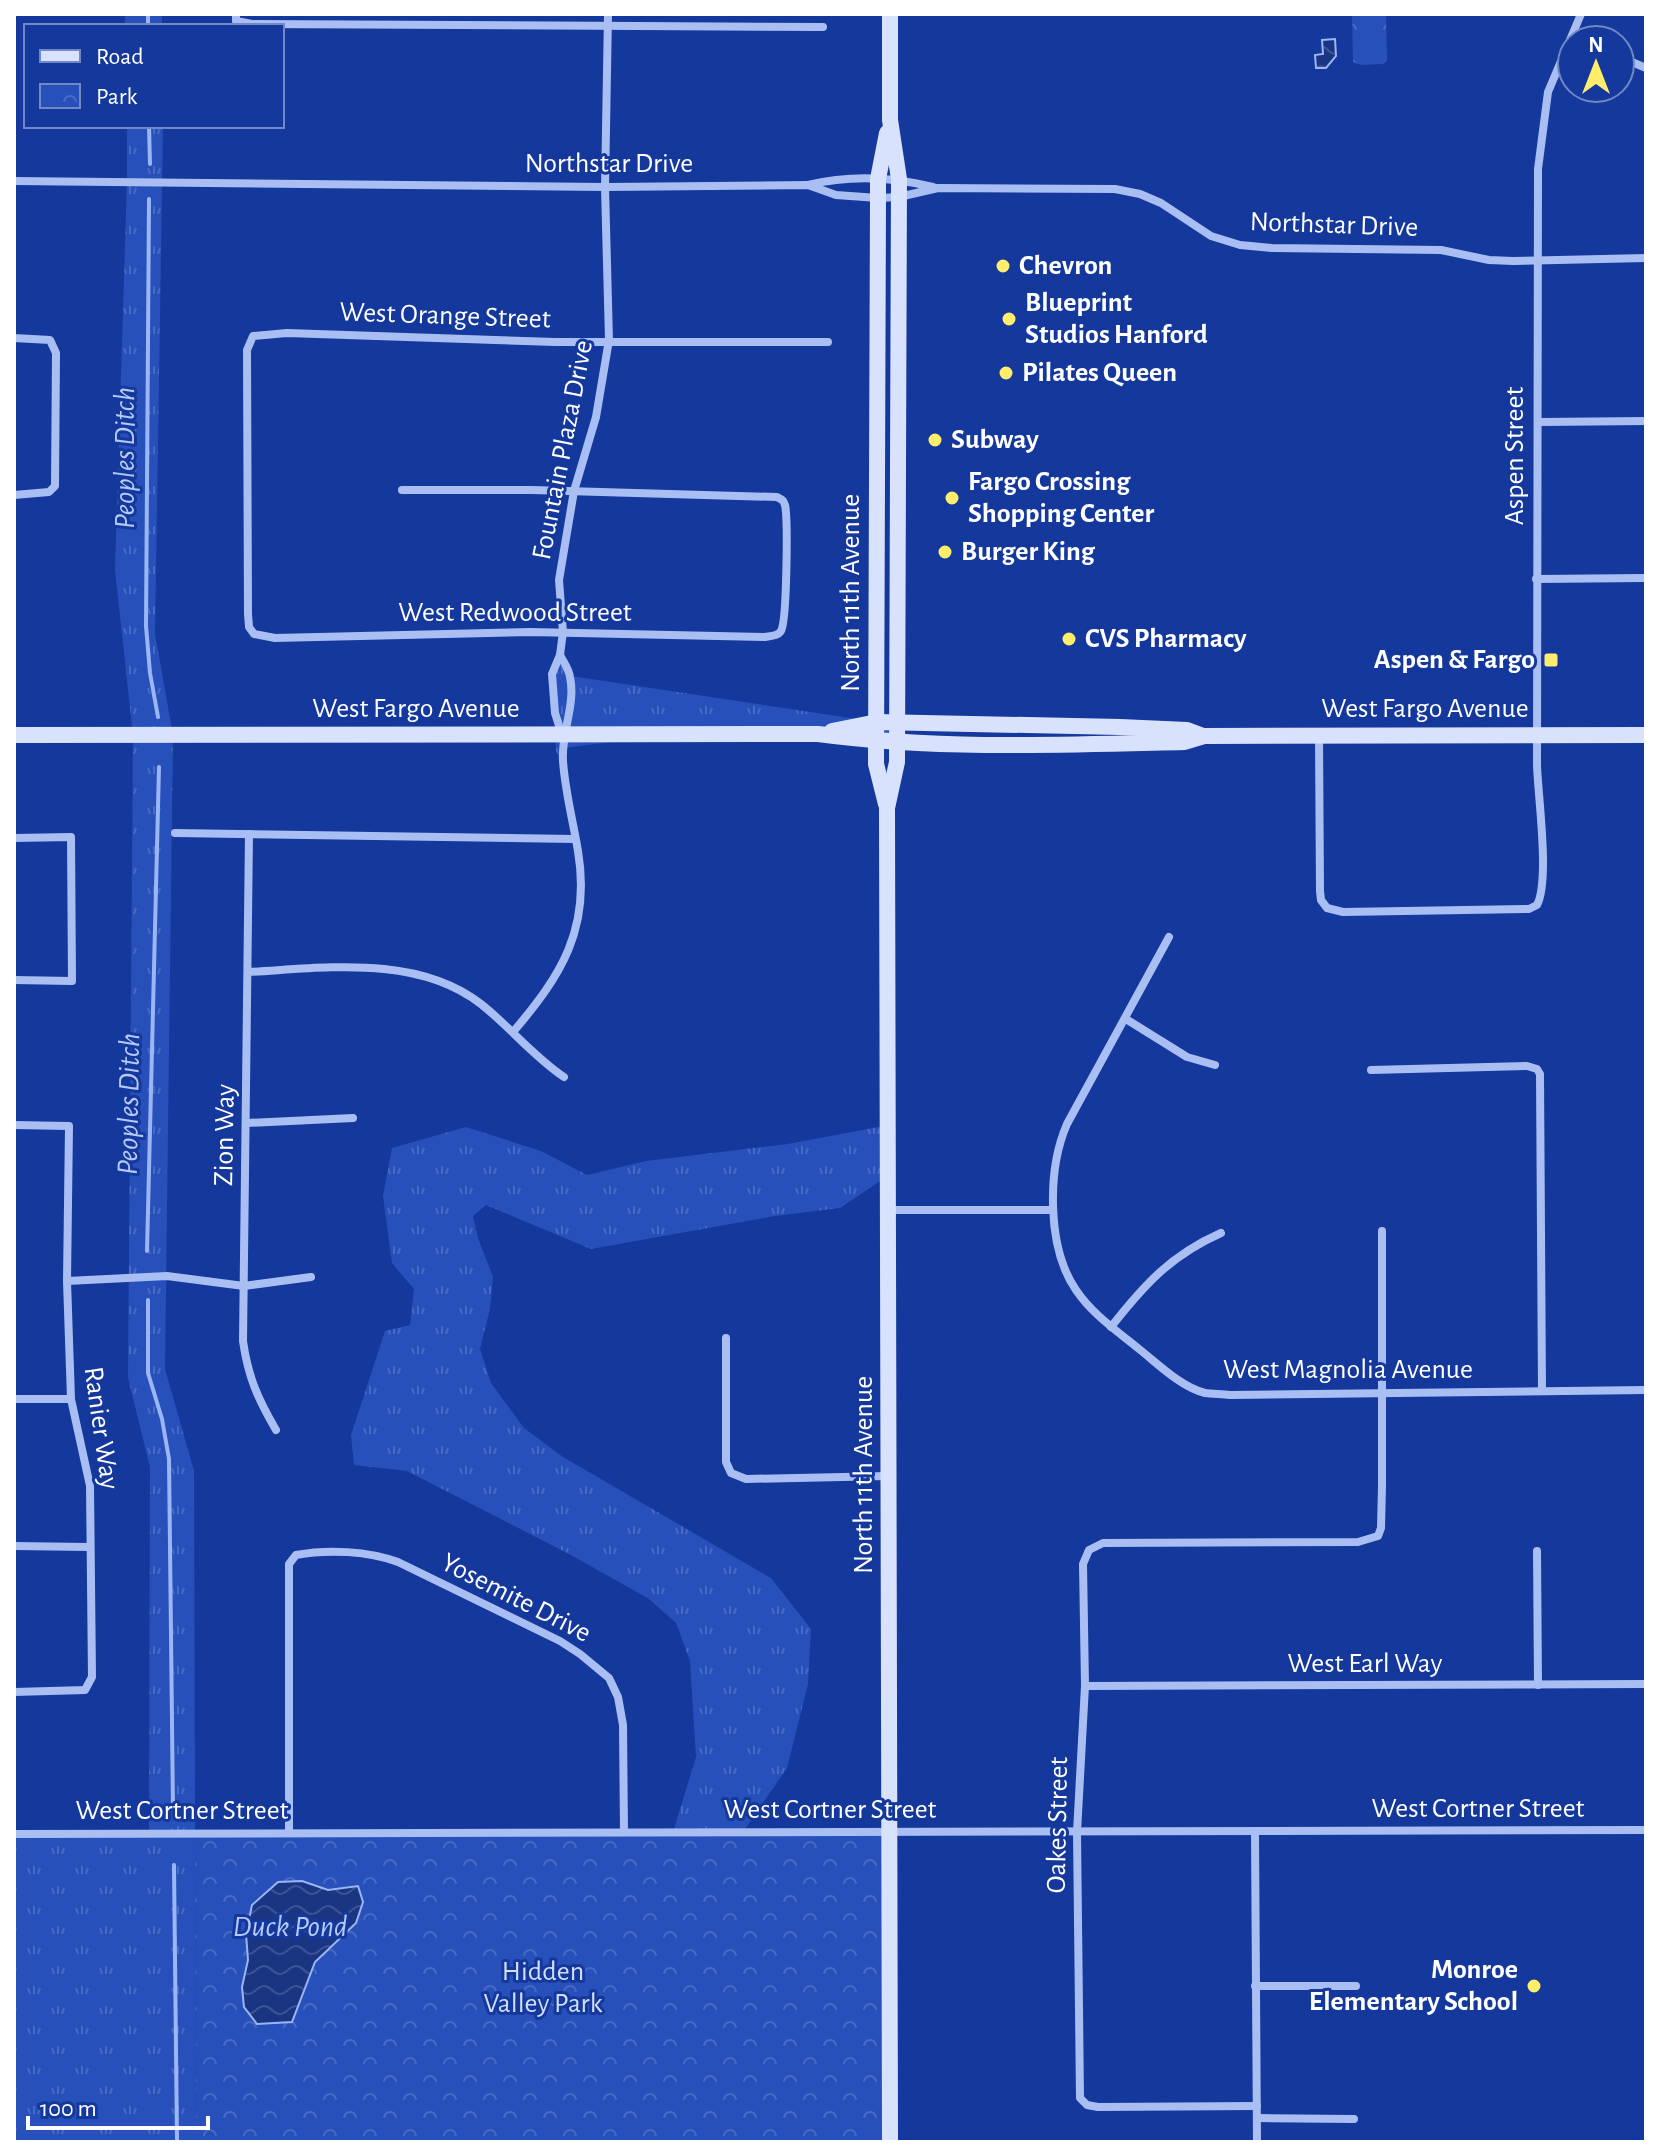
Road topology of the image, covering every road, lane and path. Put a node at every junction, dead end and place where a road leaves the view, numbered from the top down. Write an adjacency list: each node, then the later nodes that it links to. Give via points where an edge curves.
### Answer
1 (890, 14): 6 (main road, North 11th Avenue)
2 (236, 18): 3 (street, via 252,24)
3 (608, 19): 4 (street); 11 (street, Fountain Plaza Drive)
4 (823, 27)
5 (1556, 77): 16 (street, Aspen Street, via 1548,92 1538,169)
6 (890, 120): 7 (main road, North 11th Avenue); 8 (main road, North 11th Avenue)
7 (878, 179): 8 (street, Northstar Drive); 10 (street, Northstar Drive, via 831,179); 14 (main road, North 11th Avenue)
8 (899, 179): 12 (street, Northstar Drive); 13 (main road, North 11th Avenue)
9 (14, 181): 11 (street, Northstar Drive)
10 (808, 185): 11 (street, Northstar Drive); 14 (street, Northstar Drive, via 836,195)
11 (605, 187): 18 (street, Fountain Plaza Drive)
12 (938, 188): 13 (street, Northstar Drive); 16 (street, Northstar Drive, via 1115,189 1161,203 1211,236 1240,245 1441,250 1489,260)
13 (899, 197): 14 (street, Northstar Drive); 26 (main road, North 11th Avenue)
14 (878, 198): 20 (main road, North 11th Avenue)
15 (1646, 258): 16 (street, Northstar Drive)
16 (1537, 260): 22 (street, Aspen Street)
17 (14, 338): 25 (street, via 45,338 56,353 52,491)
18 (609, 342): 19 (street, West Orange Street); 24 (street, Fountain Plaza Drive, via 596,417); 29 (street, West Orange Street, via 253,336 247,350)
19 (828, 342)
20 (875, 377): 26 (main road, North 11th Avenue, via 883,399 883,484); 32 (main road, North 11th Avenue)
21 (1646, 421): 22 (street)
22 (1538, 422): 28 (street, Aspen Street)
23 (402, 490): 24 (street)
24 (574, 491): 30 (street, Fountain Plaza Drive, via 559,580); 30 (street, West Redwood Street, via 781,499 784,617 780,633 765,637)
25 (14, 495)
26 (899, 508): 33 (main road, North 11th Avenue)
27 (1646, 578): 28 (street)
28 (1536, 579): 35 (street, Aspen Street)
29 (251, 632): 30 (street, West Redwood Street, via 275,638)
30 (563, 632): 31 (street, Fountain Plaza Drive)
31 (560, 655): 37 (street, Fountain Plaza Drive, via 552,674); 37 (street, Fountain Plaza Drive, via 570,676 570,711)
32 (877, 722): 33 (main road, West Fargo Avenue); 34 (main road, West Fargo Avenue); 41 (main road, North 11th Avenue)
33 (897, 723): 40 (main road, West Fargo Avenue, via 1120,727 1187,730); 42 (main road, North 11th Avenue)
34 (818, 734): 37 (main road, West Fargo Avenue); 41 (main road, West Fargo Avenue)
35 (1537, 734): 38 (main road, West Fargo Avenue); 38 (street, Aspen Street, via 1542,892 1537,905 1343,912 1327,908 1321,900); 39 (main road, West Fargo Avenue)
36 (14, 735): 37 (main road, West Fargo Avenue)
37 (562, 735): 47 (street, Fountain Plaza Drive)
38 (1319, 735): 40 (main road, West Fargo Avenue)
39 (1646, 735)
40 (1204, 736): 42 (main road, West Fargo Avenue, via 1184,742)
41 (877, 742): 42 (main road, West Fargo Avenue); 43 (main road, North 11th Avenue, via 876,764)
42 (897, 743): 43 (main road, North 11th Avenue)
43 (887, 808): 59 (main road, North 11th Avenue)
44 (175, 833): 45 (street)
45 (249, 834): 47 (street); 49 (street, Zion Way)
46 (14, 838): 50 (street, via 71,837 72,981)
47 (575, 839): 52 (street, Fountain Plaza Drive, via 577,925 555,980)
48 (1169, 937): 51 (street, West Magnolia Avenue)
49 (249, 972): 52 (street, via 376,969 418,974 457,988); 57 (street, Zion Way)
50 (14, 980)
51 (1126, 1019): 53 (street, via 1187,1057); 60 (street, West Magnolia Avenue, via 1059,1142)
52 (513, 1032): 55 (street)
53 (1215, 1065)
54 (1371, 1070): 69 (street, via 1537,1069 1542,1082)
55 (564, 1077)
56 (353, 1118): 57 (street)
57 (247, 1123): 65 (street, Zion Way)
58 (14, 1125): 64 (street, Ranier Way, via 69,1126)
59 (889, 1210): 60 (street); 74 (main road, North 11th Avenue)
60 (1053, 1210): 66 (street, West Magnolia Avenue, via 1069,1280)
61 (1382, 1231): 70 (street)
62 (1221, 1233): 66 (street, via 1163,1268)
63 (311, 1277): 65 (street)
64 (67, 1281): 65 (street, via 167,1276); 72 (street, Ranier Way)
65 (244, 1286): 73 (street, Zion Way, via 248,1374)
66 (1111, 1327): 70 (street, West Magnolia Avenue, via 1204,1393)
67 (726, 1338): 74 (street, via 726,1462 731,1473 746,1479)
68 (1646, 1390): 69 (street, West Magnolia Avenue)
69 (1542, 1391): 70 (street, West Magnolia Avenue)
70 (1381, 1393): 80 (street, Oakes Street, via 1378,1536 1358,1542 1119,1542 1089,1550 1083,1564)
71 (14, 1399): 72 (street)
72 (71, 1399): 76 (street, Ranier Way, via 90,1486)
73 (276, 1430)
74 (890, 1476): 83 (main road, North 11th Avenue)
75 (14, 1546): 76 (street)
76 (89, 1547): 81 (street, Ranier Way, via 89,1688)
77 (1537, 1551): 79 (street)
78 (1646, 1684): 79 (street, West Earl Way)
79 (1538, 1685): 80 (street, West Earl Way)
80 (1085, 1686): 85 (street, Oakes Street)
81 (14, 1692)
82 (1646, 1830): 86 (street, West Cortner Street)
83 (891, 1831): 84 (street, West Cortner Street); 85 (street, West Cortner Street); 94 (main road, North 11th Avenue)
84 (624, 1832): 87 (street, West Cortner Street); 87 (street, Yosemite Drive, via 623,1725 618,1697 605,1672 560,1641 380,1555 305,1553 292,1557 289,1564)
85 (1077, 1832): 86 (street, West Cortner Street); 91 (street, Oakes Street, via 1081,2102 1098,2107)
86 (1255, 1832): 89 (street)
87 (289, 1833): 88 (street, West Cortner Street)
88 (14, 1834)
89 (1255, 1986): 90 (street); 91 (street)
90 (1356, 1986)
91 (1257, 2106): 92 (street)
92 (1257, 2118): 93 (street); 95 (street)
93 (1354, 2119)
94 (890, 2142)
95 (1257, 2142)

